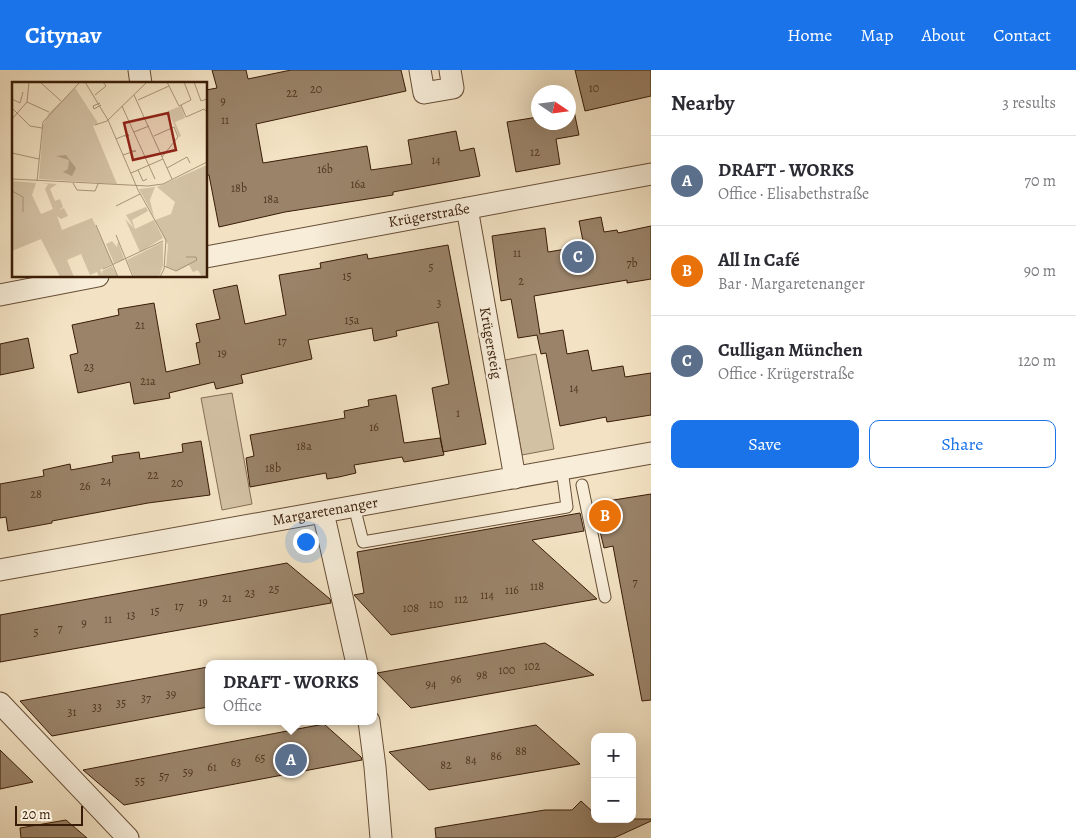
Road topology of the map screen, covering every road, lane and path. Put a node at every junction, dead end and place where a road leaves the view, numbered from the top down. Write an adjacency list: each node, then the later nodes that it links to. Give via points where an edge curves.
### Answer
1 (420, 70): 2 (street, via 424,93 453,88)
2 (450, 70)
3 (651, 174): 4 (street, Krügerstraße)
4 (467, 208): 5 (street, Krügerstraße); 11 (street, Krügersteig)
5 (208, 257)
6 (79, 278): 7 (street)
7 (40, 282): 8 (street)
8 (0, 295)
9 (651, 452): 10 (street, Margaretenanger)
10 (562, 469): 11 (street, Margaretenanger); 13 (lane, via 566,507 363,542)
11 (515, 478): 13 (street, Margaretenanger)
12 (582, 485): 16 (lane)
13 (354, 506): 14 (street, Margaretenanger)
14 (323, 512): 15 (street, Margaretenanger); 17 (street)
15 (0, 570)
16 (605, 597)
17 (356, 660)
18 (0, 703): 20 (street)
19 (370, 725): 21 (street)
20 (128, 838)
21 (381, 838)

